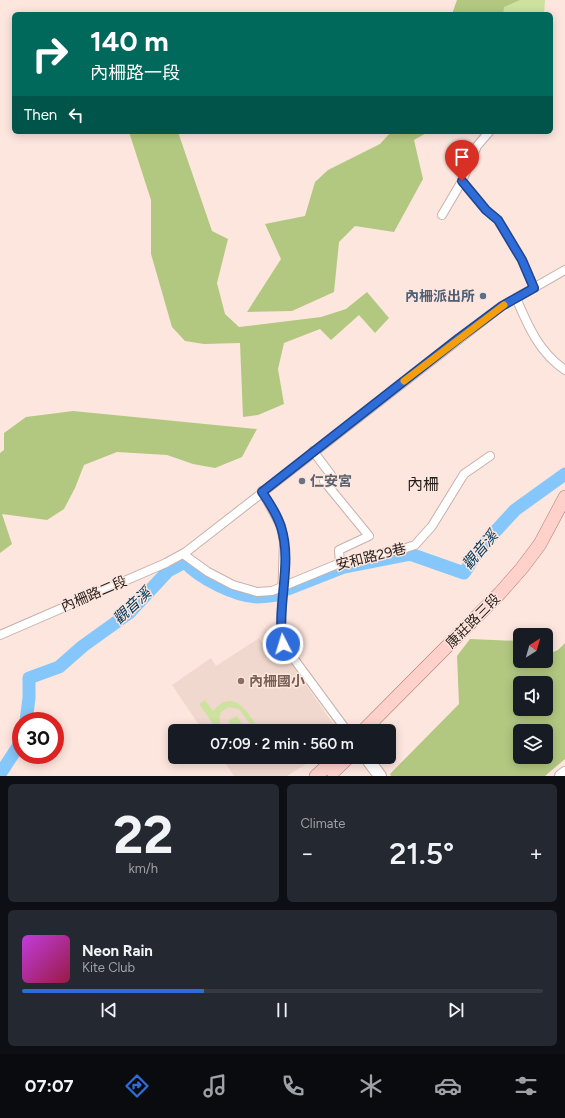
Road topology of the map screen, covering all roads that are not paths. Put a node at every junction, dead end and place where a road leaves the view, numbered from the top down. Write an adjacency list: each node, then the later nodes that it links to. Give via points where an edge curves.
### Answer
1 (487, 134): 2 (street, via 477,146)
2 (462, 181): 3 (street); 5 (street, via 486,210 498,220 522,260)
3 (442, 215)
4 (565, 270): 5 (street, 內柵路二段)
5 (534, 288): 6 (street, 內柵路二段)
6 (516, 298): 7 (street, via 533,338 557,365); 8 (street, 內柵路二段, via 459,338)
7 (565, 370)
8 (313, 451): 10 (street, 內柵路二段); 14 (street, via 331,475 324,481 369,536 339,550)
9 (490, 456): 14 (street, 安和路29巷, via 464,474 432,526 415,545 388,554)
10 (262, 492): 13 (street, 內柵路二段); 15 (street, via 281,526 284,542)
11 (565, 497): 18 (main road, 康莊路三段, via 540,544 509,583)
12 (565, 515): 19 (main road, 康莊路三段, via 528,573)
13 (183, 554): 15 (street, 安和路29巷, via 208,572 233,585 257,592 272,591); 16 (street, 內柵路二段)
14 (340, 563): 15 (street, 安和路29巷)
15 (284, 586): 17 (street, via 281,632 283,644)
16 (0, 635)
17 (342, 724)
18 (370, 724)
19 (382, 724)
20 (329, 764): 24 (main road)
21 (341, 764): 25 (main road)
22 (371, 764): 26 (street)
23 (565, 773): 27 (street)
24 (316, 776)
25 (328, 776)
26 (380, 776)
27 (561, 776)

